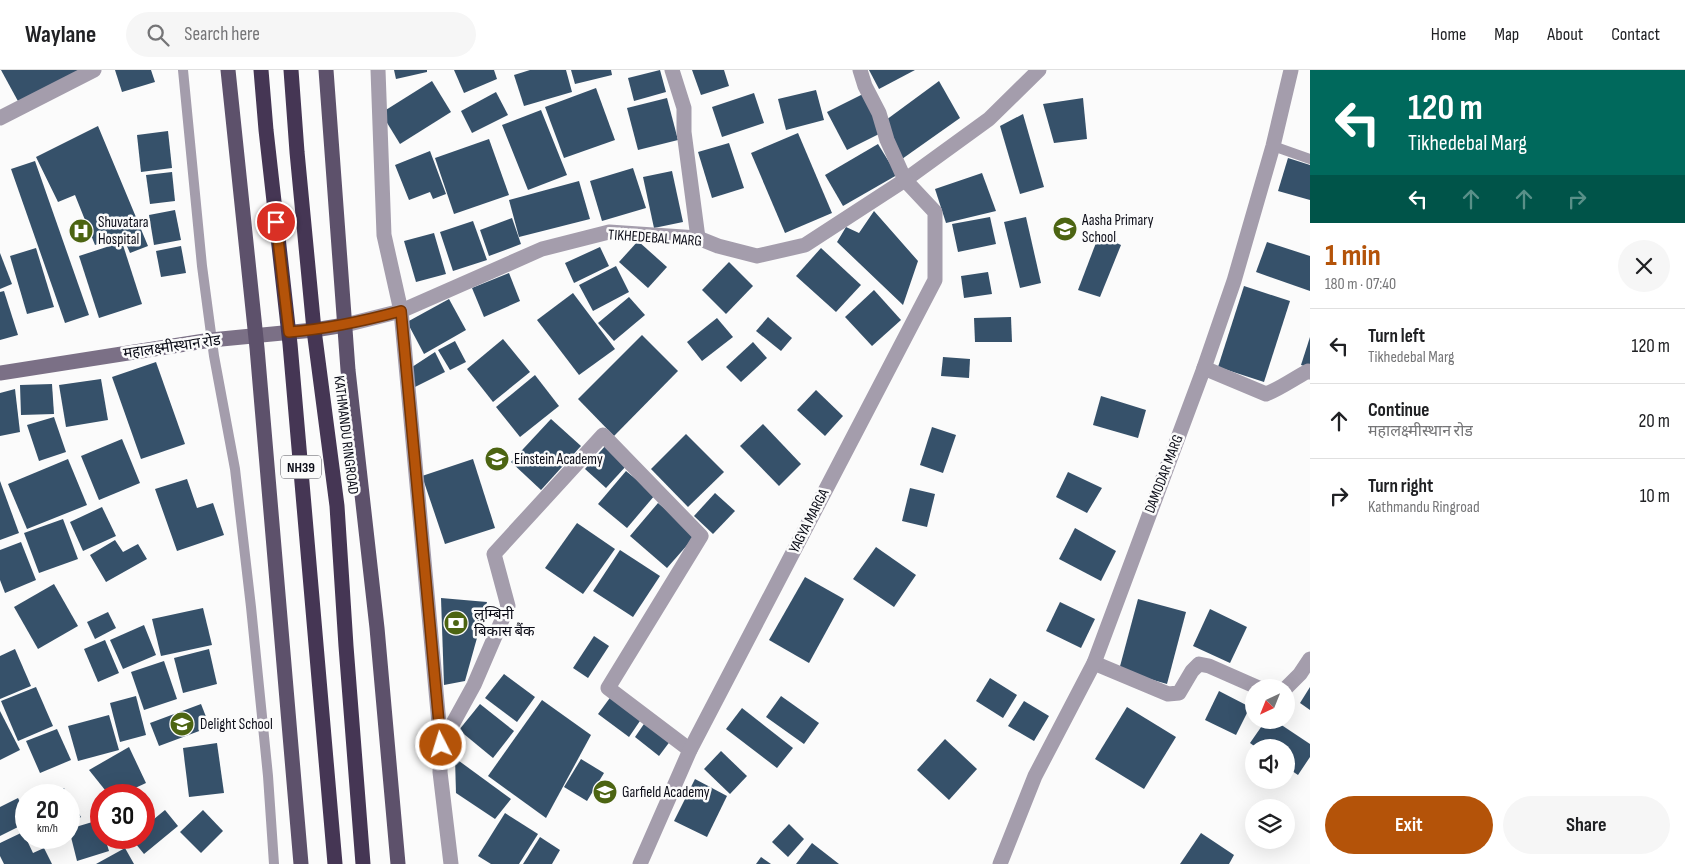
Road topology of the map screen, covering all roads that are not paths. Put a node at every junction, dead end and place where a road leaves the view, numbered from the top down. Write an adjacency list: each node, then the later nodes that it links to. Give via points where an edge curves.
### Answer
1 (94, 70): 12 (street)
2 (183, 70): 22 (lane)
3 (228, 70): 21 (main road)
4 (261, 70): 20 (highway, NH39)
5 (291, 70): 19 (highway, KATHMANDU RINGROAD / NH39)
6 (326, 70): 18 (main road)
7 (378, 70): 17 (street, via 384,235)
8 (672, 70): 16 (street, via 684,108 684,132)
9 (860, 70): 15 (street, YAGYA MARGA)
10 (1039, 70): 15 (street, TIKHEDEBAL MARG, via 989,119)
11 (1291, 70): 13 (street, DAMODAR MARG)
12 (0, 117)
13 (1274, 146): 14 (lane); 23 (street, DAMODAR MARG)
14 (1310, 159)
15 (905, 180): 16 (street, TIKHEDEBAL MARG, via 805,245 788,250 757,256); 31 (street, YAGYA MARGA, via 934,212 935,280)
16 (698, 238): 17 (street, TIKHEDEBAL MARG, via 609,232 542,249)
17 (401, 311): 18 (street, TIKHEDEBAL MARG); 30 (street)
18 (345, 325): 19 (street, महालक्ष्मीस्थान रोड); 36 (main road, via 378,628)
19 (314, 330): 20 (street, महालक्ष्मीस्थान रोड); 35 (highway, KATHMANDU RINGROAD / NH39, via 337,506)
20 (289, 332): 21 (street, महालक्ष्मीस्थान रोड); 34 (highway, NH39)
21 (256, 336): 22 (street, महालक्ष्मीस्थान रोड); 33 (main road)
22 (211, 340): 25 (street, महालक्ष्मीस्थान रोड); 32 (lane, via 237,489 268,776)
23 (1204, 368): 24 (street, via 1266,394); 27 (street, DAMODAR MARG)
24 (1310, 372)
25 (0, 373)
26 (1310, 659): 28 (street)
27 (1094, 663): 29 (street, via 1168,694 1179,694 1199,664); 39 (street, DAMODAR MARG, via 1035,776)
28 (1295, 679)
29 (1245, 682)
30 (441, 745): 31 (street, via 474,685 508,606 494,554 603,435 701,536 608,688); 37 (street, via 440,772)
31 (690, 750): 38 (street, YAGYA MARGA)
32 (274, 864)
33 (301, 864)
34 (335, 864)
35 (363, 864)
36 (398, 864)
37 (451, 864)
38 (640, 864)
39 (1000, 864)

